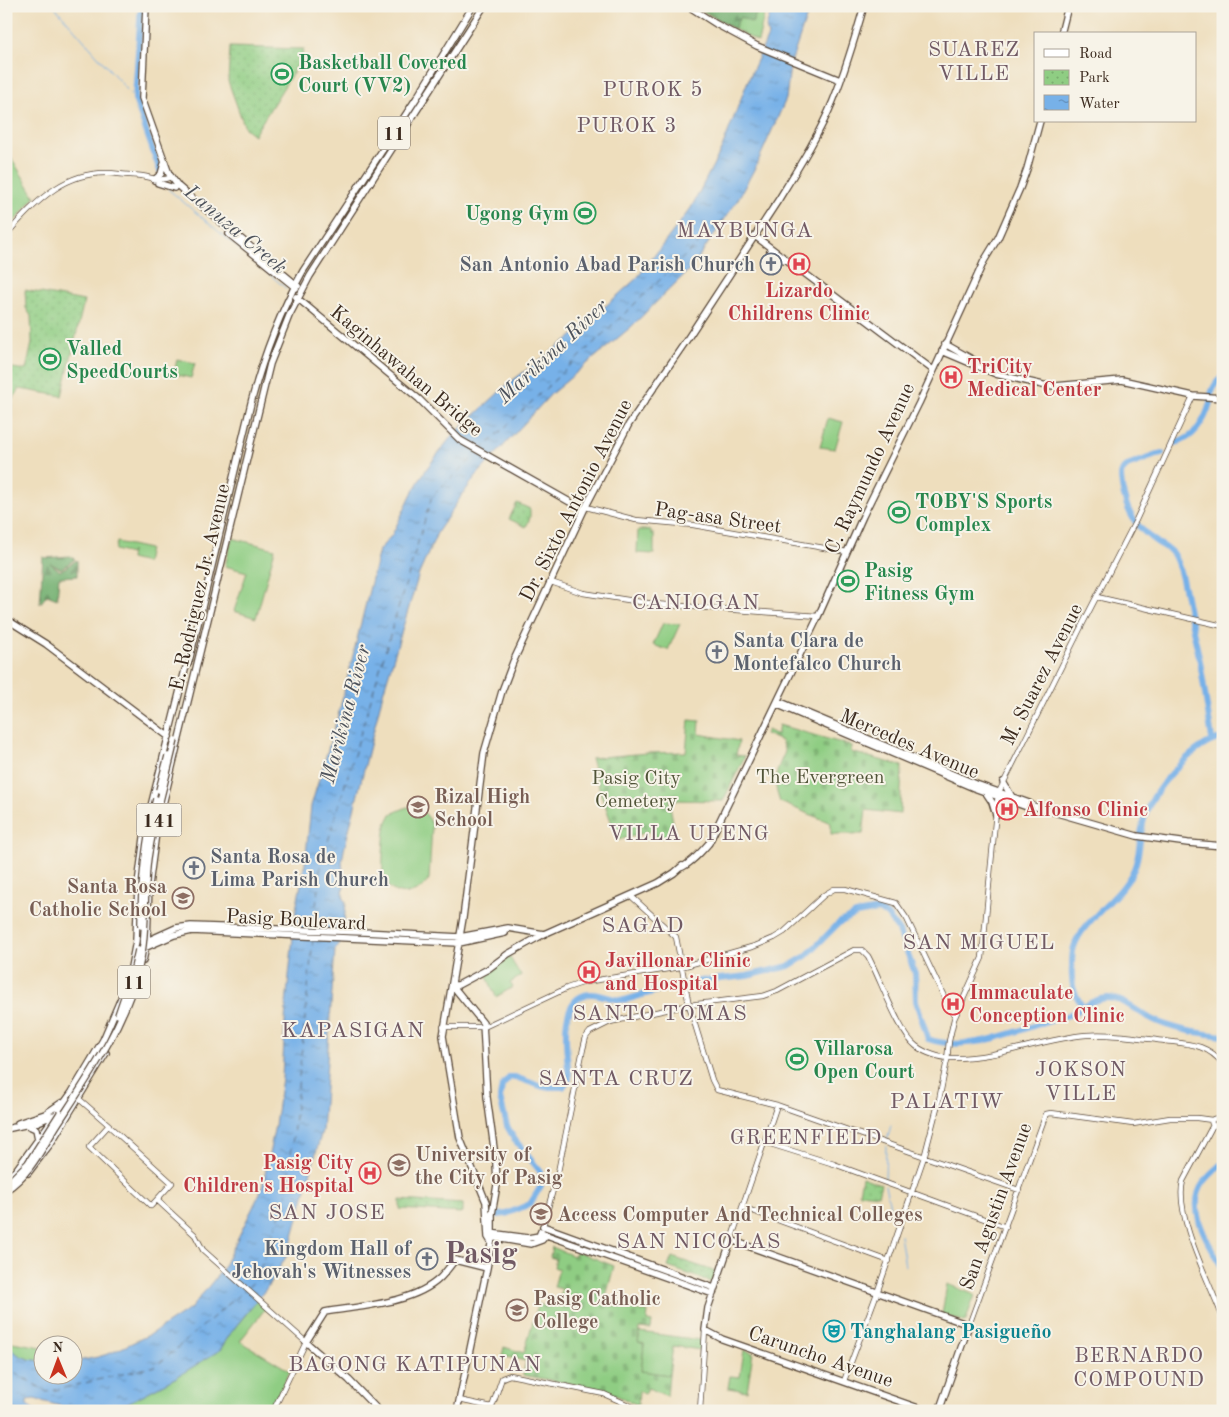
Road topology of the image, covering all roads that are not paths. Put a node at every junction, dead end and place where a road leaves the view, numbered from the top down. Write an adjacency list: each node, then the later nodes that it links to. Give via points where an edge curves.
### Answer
1 (146, 6): 11 (main road, via 142,98)
2 (473, 6): 9 (main road, E. Rodriguez Jr. Avenue / 11)
3 (484, 6): 9 (main road, E. Rodriguez Jr. Avenue / 11)
4 (688, 6): 8 (main road, via 757,46)
5 (864, 6): 8 (main road, Dr. Sixto Antonio Avenue)
6 (1068, 6): 7 (main road)
7 (1062, 32)
8 (840, 80): 18 (main road, Dr. Sixto Antonio Avenue, via 833,101 794,175)
9 (426, 89): 15 (main road, E. Rodriguez Jr. Avenue / 11); 16 (main road, E. Rodriguez Jr. Avenue / 11)
10 (1040, 122): 22 (main road, C. Raymundo Avenue, via 1017,195)
11 (164, 162): 12 (main road); 13 (main road)
12 (170, 178): 13 (street); 14 (main road); 19 (main road)
13 (156, 181): 14 (main road); 17 (street, via 116,173 81,176 41,198)
14 (174, 188): 19 (main road)
15 (351, 198): 16 (main road); 19 (main road, E. Rodriguez Jr. Avenue / 11)
16 (358, 203): 19 (main road, E. Rodriguez Jr. Avenue / 11)
17 (6, 235)
18 (754, 238): 25 (main road); 28 (main road, Dr. Sixto Antonio Avenue, via 633,416)
19 (298, 286): 20 (main road, E. Rodriguez Jr. Avenue / 11); 21 (main road, E. Rodriguez Jr. Avenue / 11)
20 (290, 293): 21 (main road, Kaginhawahan Bridge); 37 (main road, E. Rodriguez Jr. Avenue / 11, via 262,361)
21 (298, 298): 28 (main road, Kaginhawahan Bridge, via 419,399 460,440); 36 (main road, E. Rodriguez Jr. Avenue / 11, via 270,364)
22 (945, 344): 23 (main road, C. Raymundo Avenue); 24 (main road)
23 (942, 351): 24 (main road); 25 (main road, C. Raymundo Avenue)
24 (982, 368): 26 (main road, via 1043,385 1122,380)
25 (933, 370): 29 (main road, C. Raymundo Avenue)
26 (1193, 396): 27 (main road); 31 (street, M. Suarez Avenue, via 1136,521)
27 (1223, 398)
28 (585, 509): 29 (street, Pag-asa Street, via 636,520 693,525); 30 (main road, Dr. Sixto Antonio Avenue)
29 (847, 552): 32 (main road, C. Raymundo Avenue)
30 (552, 582): 32 (street, via 583,593 654,604); 48 (main road, Dr. Sixto Antonio Avenue, via 507,676 484,754)
31 (1096, 597): 34 (street); 38 (street, M. Suarez Avenue)
32 (818, 616): 35 (main road, C. Raymundo Avenue)
33 (6, 619): 37 (main road, via 41,640)
34 (1223, 626)
35 (777, 702): 39 (main road, Mercedes Avenue); 44 (main road, C. Raymundo Avenue, via 718,824 702,846 664,880)
36 (188, 703): 37 (main road, 11); 46 (main road, E. Rodriguez Jr. Avenue / 141, via 156,833)
37 (172, 739): 45 (main road, 141, via 145,830); 73 (main road, 11, bridge, via 144,858 138,951 117,1016 100,1053 28,1163); 75 (main road, 11, bridge, via 151,841 142,951 131,990 103,1054 31,1165)
38 (1003, 781): 39 (main road); 40 (street, M. Suarez Avenue); 41 (main road)
39 (986, 790): 40 (main road, Mercedes Avenue); 42 (main road)
40 (999, 795): 41 (main road, Mercedes Avenue); 42 (street, M. Suarez Avenue)
41 (1011, 799): 42 (main road); 43 (main road, Mercedes Avenue, via 1140,836)
42 (996, 814): 56 (street, M. Suarez Avenue, via 982,958)
43 (1223, 846)
44 (631, 896): 47 (main road, C. Raymundo Avenue); 51 (street, via 674,934)
45 (138, 901): 46 (main road); 49 (main road, 141)
46 (148, 902): 50 (main road, E. Rodriguez Jr. Avenue / 141)
47 (544, 934): 48 (main road, Pasig Boulevard, via 513,928 497,935); 52 (main road, C. Raymundo Avenue, via 488,969)
48 (459, 940): 50 (main road, Pasig Boulevard, via 232,929 187,932); 52 (main road, Dr. Sixto Antonio Avenue)
49 (135, 945): 50 (main road, Pasig Boulevard); 53 (main road, 141)
50 (146, 945): 55 (main road, E. Rodriguez Jr. Avenue / 141)
51 (682, 967): 54 (street); 56 (street, via 774,938 824,895 834,889 845,889 896,903); 57 (street, via 585,982)
52 (452, 985): 57 (main road); 58 (main road, Dr. Sixto Antonio Avenue)
53 (118, 1005): 55 (main road); 61 (main road, 141, via 103,1040)
54 (689, 1005): 59 (street, via 763,996 842,955 861,950 872,964 906,1035 924,1052); 63 (street, via 714,1088); 79 (street, via 610,1022 598,1026 588,1035)
55 (127, 1010): 62 (main road, E. Rodriguez Jr. Avenue / 141, via 98,1068)
56 (955, 1016): 59 (street, M. Suarez Avenue)
57 (484, 1026): 58 (street); 82 (main road, via 487,1097 496,1173)
58 (443, 1027): 82 (main road, Dr. Sixto Antonio Avenue, via 460,1138 486,1202)
59 (947, 1058): 60 (street, via 984,1055 1076,1036 1103,1035 1205,1048); 71 (street, M. Suarez Avenue)
60 (1223, 1064)
61 (72, 1092): 62 (street); 64 (main road, 141); 68 (main road, 141, via 45,1114)
62 (78, 1098): 64 (main road, 141); 67 (street); 75 (main road, E. Rodriguez Jr. Avenue / 141, bridge, via 34,1167)
63 (777, 1105): 70 (street); 71 (street)
64 (56, 1113): 66 (main road, 141); 69 (main road, 141)
65 (1218, 1120): 74 (street, San Agustin Avenue, via 1170,1118 1133,1124 1048,1114); 88 (street, via 1181,1188 1193,1243)
66 (27, 1125): 68 (main road, 141); 69 (main road, via 37,1130)
67 (109, 1125): 77 (street, via 172,1183); 77 (street, via 89,1148 152,1206)
68 (6, 1127)
69 (37, 1142): 72 (main road, 141, bridge)
70 (764, 1142): 76 (street); 78 (street)
71 (924, 1156): 74 (street); 76 (street, M. Suarez Avenue)
72 (6, 1180)
73 (6, 1185)
74 (1019, 1190): 80 (street, San Agustin Avenue)
75 (6, 1191)
76 (912, 1193): 80 (street); 84 (street, M. Suarez Avenue)
77 (157, 1200): 94 (street, via 195,1236 203,1250)
78 (742, 1207): 83 (street); 84 (street)
79 (543, 1226): 81 (main road); 86 (main road)
80 (1006, 1227): 89 (street, San Agustin Avenue)
81 (543, 1234): 82 (main road, via 542,1240 531,1244); 86 (main road, via 702,1290)
82 (490, 1236): 85 (main road)
83 (731, 1240): 86 (main road); 87 (main road)
84 (889, 1261): 87 (street, M. Suarez Avenue)
85 (487, 1268): 91 (main road, via 455,1260 440,1278 406,1296 325,1312); 97 (main road)
86 (713, 1289): 90 (main road)
87 (877, 1293): 89 (main road); 96 (street, M. Suarez Avenue)
88 (1223, 1318)
89 (969, 1325): 104 (main road, San Agustin Avenue)
90 (705, 1330): 92 (street); 93 (main road, Caruncho Avenue)
91 (310, 1335): 94 (main road); 95 (main road)
92 (704, 1338): 93 (street); 102 (street)
93 (725, 1340): 96 (main road, Caruncho Avenue)
94 (306, 1342): 95 (main road); 98 (street)
95 (312, 1348): 99 (main road)
96 (844, 1381): 103 (main road, Caruncho Avenue)
97 (459, 1400): 100 (main road); 101 (street, via 492,1407 502,1378 510,1375 604,1394)
98 (273, 1411)
99 (379, 1411)
100 (457, 1411)
101 (642, 1411)
102 (700, 1411)
103 (927, 1411)
104 (938, 1411)

